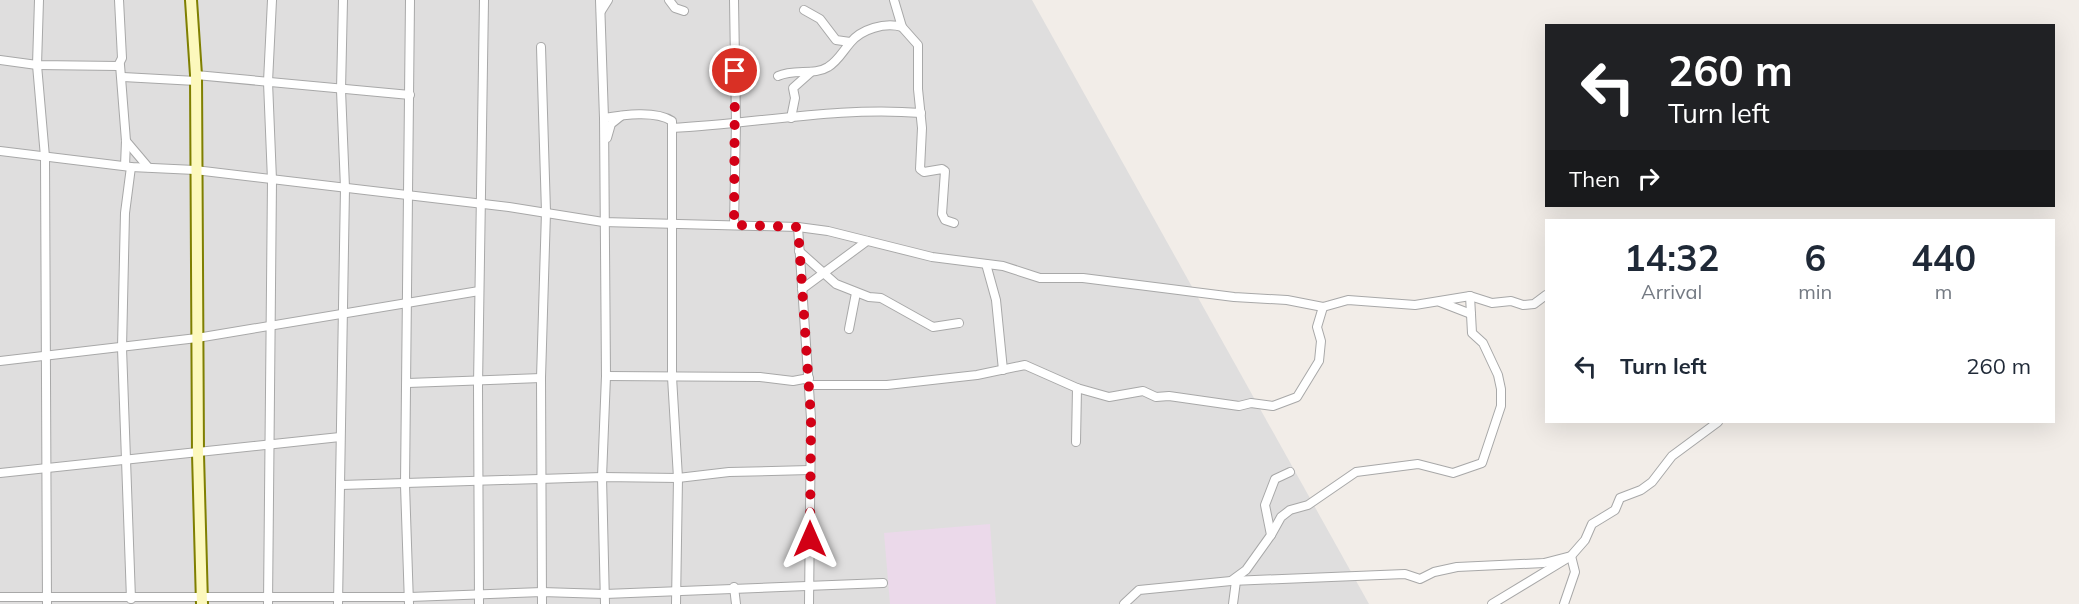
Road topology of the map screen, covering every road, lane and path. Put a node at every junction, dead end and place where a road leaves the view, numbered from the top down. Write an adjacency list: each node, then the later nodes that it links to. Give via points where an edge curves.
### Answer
1 (39, 0): 20 (street)
2 (119, 0): 21 (street)
3 (191, 0): 25 (street)
4 (272, 0): 26 (street)
5 (343, 0): 27 (street)
6 (410, 0): 28 (street)
7 (484, 0): 45 (street)
8 (600, 0): 15 (street)
9 (608, 0): 15 (street)
10 (669, 0): 14 (street)
11 (734, 0): 33 (street)
12 (894, 0): 16 (street)
13 (804, 10): 17 (street, via 820,19 839,41)
14 (684, 11)
15 (600, 13): 31 (street)
16 (902, 27): 17 (street, via 876,27); 29 (street, via 918,45)
17 (850, 42): 22 (street, via 846,52 828,67)
18 (541, 47): 46 (street)
19 (0, 60): 20 (street)
20 (38, 65): 21 (street); 38 (street)
21 (120, 65): 24 (street)
22 (811, 72): 23 (street, via 788,71); 32 (street, via 794,87)
23 (778, 76)
24 (123, 77): 25 (street); 35 (street)
25 (196, 78): 26 (street); 41 (street)
26 (268, 82): 27 (street); 42 (street)
27 (341, 90): 28 (street); 43 (street)
28 (410, 95): 44 (street)
29 (921, 113): 32 (street, via 849,112); 48 (street, via 920,170 945,171 942,214)
30 (622, 116): 31 (street); 34 (street, via 666,117 672,121); 36 (street, via 611,124)
31 (604, 118): 36 (street)
32 (791, 118): 33 (street, via 757,118)
33 (736, 123): 34 (street); 50 (street)
34 (672, 128): 49 (street)
35 (126, 141): 39 (street); 40 (street)
36 (604, 145): 47 (street)
37 (0, 152): 38 (street)
38 (45, 157): 39 (street); 72 (street)
39 (128, 166): 40 (street); 71 (street)
40 (148, 167): 41 (street)
41 (195, 170): 42 (street); 70 (street)
42 (272, 180): 43 (street); 68 (street)
43 (345, 188): 44 (street); 65 (street)
44 (408, 196): 45 (street); 63 (street)
45 (480, 203): 46 (street); 57 (street)
46 (546, 212): 47 (street); 78 (street)
47 (603, 222): 49 (street); 75 (street)
48 (954, 223)
49 (672, 224): 50 (street); 76 (street)
50 (734, 225): 51 (street)
51 (798, 227): 52 (street); 53 (street)
52 (867, 241): 54 (street); 55 (street)
53 (799, 251): 55 (street); 56 (street)
54 (986, 264): 64 (street, via 1040,278 1083,278); 74 (street, via 996,300)
55 (823, 272): 56 (street); 58 (street)
56 (802, 289): 79 (street)
57 (479, 291): 63 (street); 77 (street)
58 (856, 293): 67 (street, via 881,298 933,327); 69 (street)
59 (1470, 296): 61 (street); 62 (street); 66 (street)
60 (1545, 296): 61 (street, via 1534,304)
61 (1481, 301): 66 (street)
62 (1440, 302): 64 (street, via 1415,305 1348,300); 66 (street)
63 (406, 303): 65 (street); 80 (street)
64 (1323, 307): 81 (street, via 1317,327 1321,341 1319,361 1297,397 1282,403 1239,406 1156,397 1139,390 1109,397)
65 (341, 313): 68 (street); 83 (street)
66 (1472, 314): 98 (street, via 1472,333 1483,344 1501,389 1501,406 1482,463 1453,473 1418,464 1356,472 1308,505 1290,510)
67 (959, 323)
68 (271, 327): 70 (street); 85 (street)
69 (849, 329)
70 (197, 338): 71 (street); 86 (street)
71 (122, 348): 72 (street); 87 (street)
72 (46, 358): 73 (street); 88 (street)
73 (0, 361)
74 (1003, 370): 79 (street, via 888,385); 81 (street, via 1027,365)
75 (606, 376): 76 (street); 92 (street)
76 (672, 377): 79 (street); 93 (street)
77 (478, 378): 78 (street); 80 (street); 95 (street)
78 (541, 378): 94 (street)
79 (809, 381): 89 (street)
80 (408, 383): 97 (street)
81 (1077, 388): 84 (street)
82 (1717, 423): 99 (street, via 1672,456 1652,482 1620,498 1615,510 1592,524)
83 (340, 436): 85 (street); 96 (street)
84 (1076, 442)
85 (270, 444): 86 (street); 113 (street)
86 (198, 454): 87 (street); 112 (street)
87 (126, 461): 88 (street); 109 (street)
88 (46, 470): 91 (street); 110 (street)
89 (810, 470): 93 (street); 102 (street)
90 (1290, 472): 98 (street, via 1275,479 1266,500)
91 (0, 473)
92 (602, 477): 93 (street); 94 (street); 107 (street)
93 (678, 478): 104 (street)
94 (541, 479): 95 (street); 105 (street)
95 (479, 481): 97 (street); 106 (street)
96 (341, 485): 97 (street); 114 (street)
97 (405, 485): 115 (street)
98 (1271, 535): 100 (street)
99 (1571, 556): 100 (street, via 1544,563 1457,567 1419,579 1405,574); 124 (street); 125 (street, via 1575,572)
100 (1234, 581): 122 (street, via 1139,590); 123 (street)
101 (883, 583): 102 (street)
102 (810, 585): 103 (street); 121 (street)
103 (734, 587): 104 (street); 120 (street)
104 (676, 591): 107 (street); 119 (street)
105 (542, 592): 106 (street); 107 (street); 117 (street)
106 (479, 594): 115 (street); 116 (street)
107 (605, 594): 118 (street)
108 (0, 597): 110 (street)
109 (131, 599): 111 (street); 112 (street)
110 (47, 601): 111 (street)
111 (109, 601)
112 (202, 601): 113 (street)
113 (268, 601): 114 (street)
114 (338, 601): 115 (street)
115 (409, 601)
116 (479, 604)
117 (542, 604)
118 (605, 604)
119 (676, 604)
120 (736, 604)
121 (809, 604)
122 (1124, 604)
123 (1233, 604)
124 (1492, 604)
125 (1564, 604)

